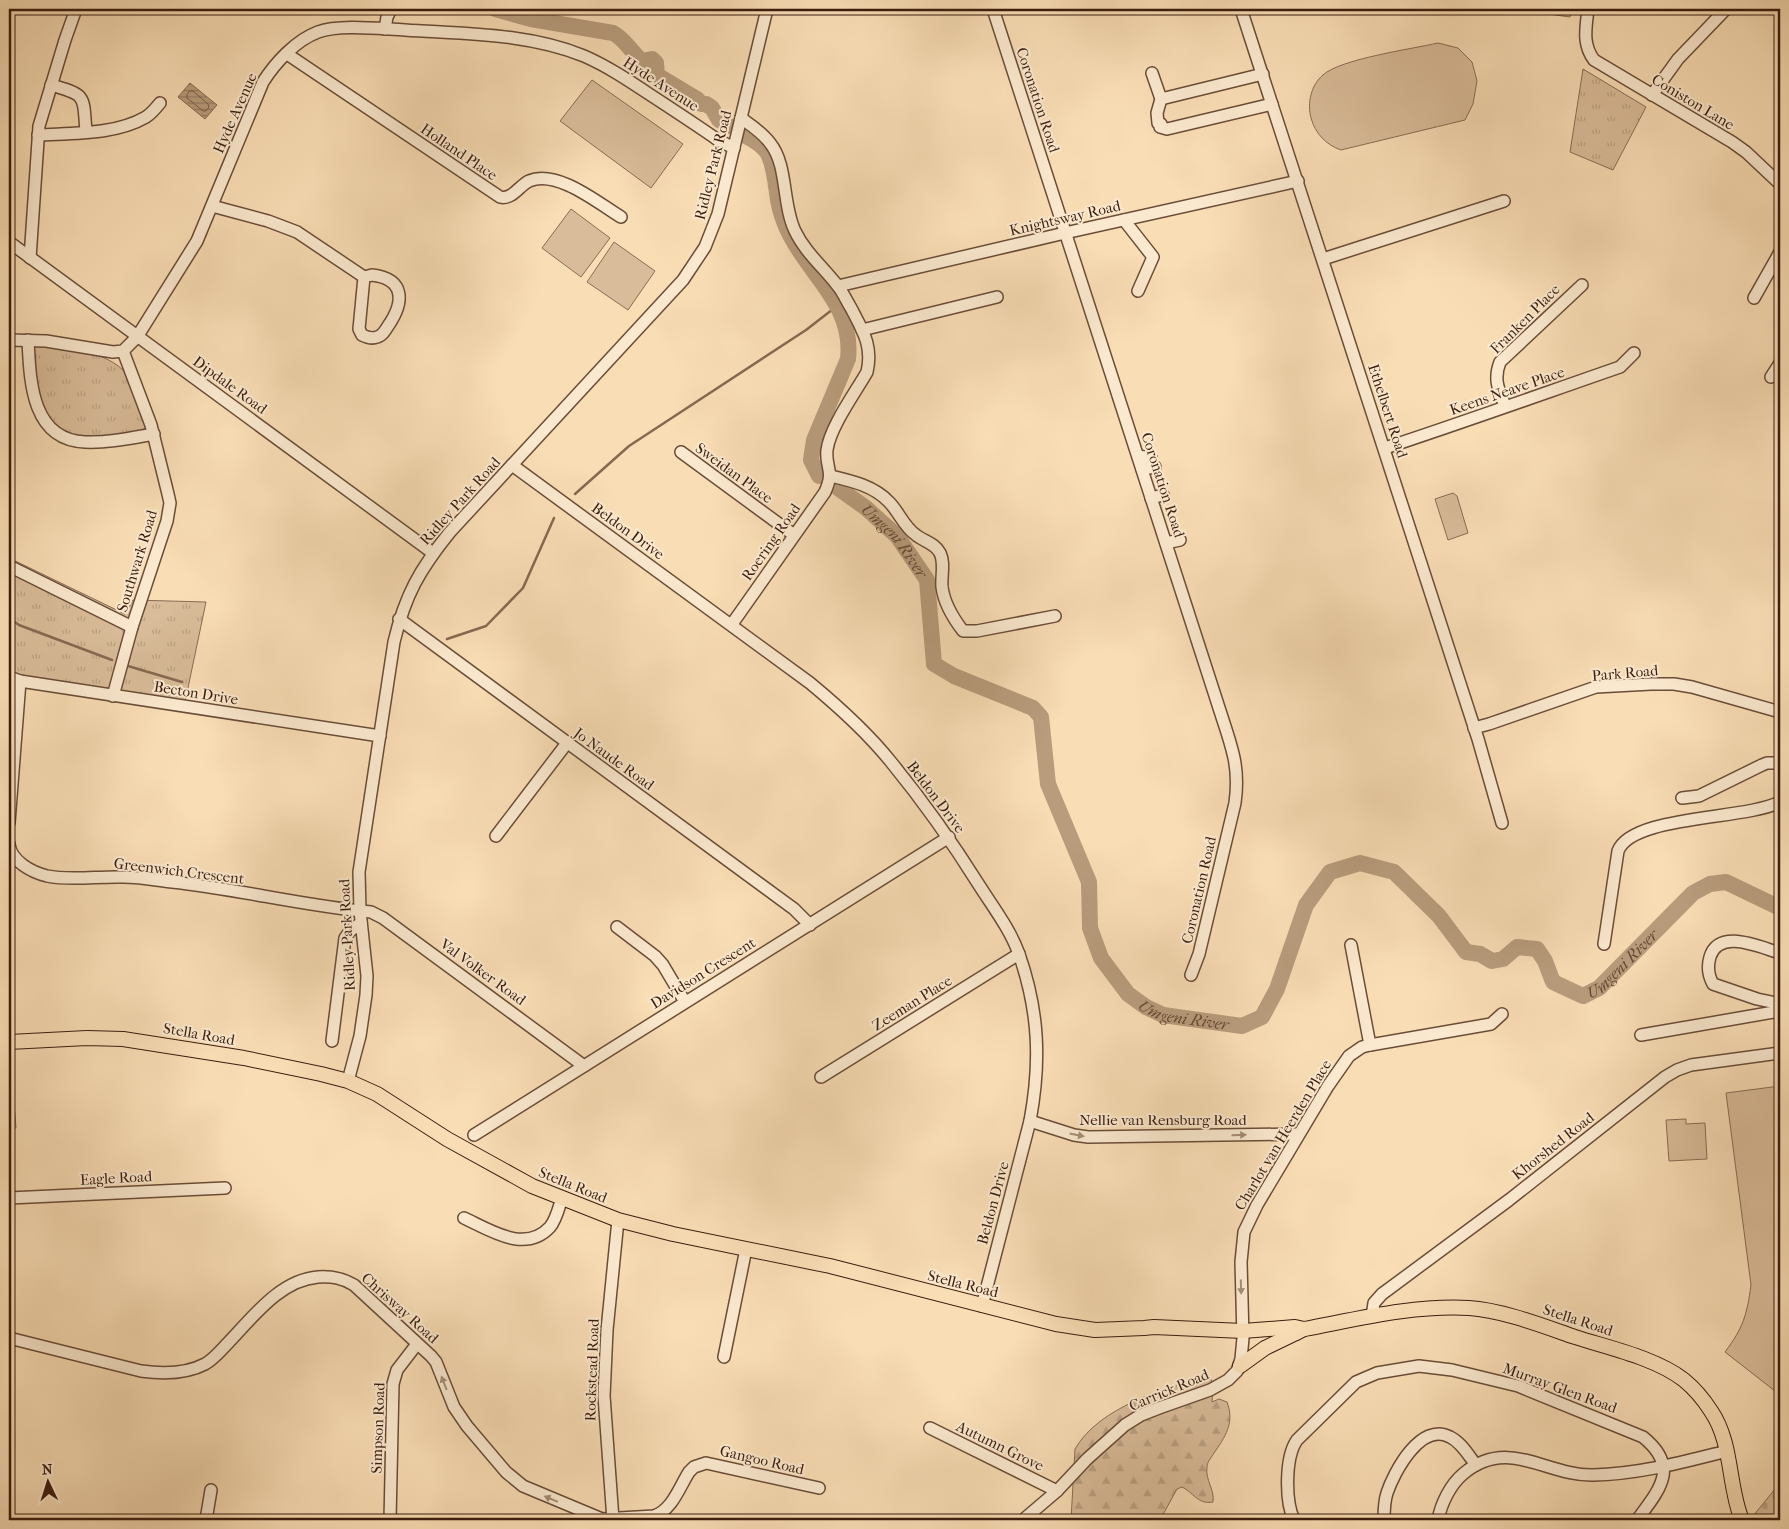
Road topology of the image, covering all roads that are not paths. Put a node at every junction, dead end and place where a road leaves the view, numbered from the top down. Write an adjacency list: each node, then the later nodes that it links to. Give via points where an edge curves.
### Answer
1 (76, 9): 12 (street)
2 (391, 9): 8 (street)
3 (767, 9): 17 (street, Ridley Park Road)
4 (995, 9): 27 (street, Coronation Road)
5 (1241, 9): 11 (street, Ethelbert Road)
6 (1588, 9): 13 (street, Coniston Lane, via 1586,40 1594,60)
7 (1726, 9): 13 (street, via 1678,59)
8 (385, 29): 9 (street, Hyde Avenue, via 324,30 309,36); 20 (street, Hyde Avenue, via 506,37 567,50 609,68)
9 (287, 54): 24 (street, Hyde Avenue, via 268,74 258,92); 25 (street, Holland Place, via 500,197 508,197 532,180 552,179 565,183)
10 (1152, 73): 14 (street)
11 (1263, 74): 14 (street); 16 (street, Ethelbert Road)
12 (51, 85): 18 (street, via 71,90 81,97); 19 (street)
13 (1652, 95): 22 (street, Coniston Lane, via 1746,152)
14 (1161, 99): 16 (street, via 1157,113 1158,123 1163,129)
15 (160, 103): 18 (street, via 148,116 135,122)
16 (1272, 104): 21 (street, Ethelbert Road)
17 (741, 118): 20 (street, Ridley Park Road); 34 (street, via 772,144 779,160 794,230 805,249)
18 (86, 132): 19 (street)
19 (38, 135): 30 (street)
20 (734, 148): 51 (street, Ridley Park Road, via 718,214 704,247 683,280)
21 (1298, 181): 26 (street, Knightsway Road); 31 (street, Ethelbert Road)
22 (1780, 184)
23 (1504, 201): 31 (street)
24 (212, 206): 32 (street, via 297,232); 39 (street, Hyde Avenue, via 191,251)
25 (621, 217)
26 (1124, 220): 27 (street, Knightsway Road); 35 (street, via 1153,257)
27 (1065, 233): 34 (street, Knightsway Road); 50 (street, Coronation Road)
28 (9, 242): 30 (street, Dipdale Road)
29 (1780, 252): 37 (street)
30 (30, 258): 39 (street, Dipdale Road)
31 (1324, 259): 48 (street, Ethelbert Road)
32 (364, 277): 32 (street, via 387,279 394,284 399,296 394,315 378,337 366,337 359,328)
33 (1582, 284): 46 (street, Franken Place, via 1500,362 1496,383)
34 (838, 286): 38 (street)
35 (1138, 290)
36 (997, 297): 38 (street)
37 (1754, 298)
38 (862, 330): 53 (street, via 869,346 870,361 831,437 827,451)
39 (137, 337): 42 (street, Hyde Avenue); 59 (street, Dipdale Road)
40 (9, 340): 41 (street)
41 (28, 340): 42 (street, via 107,352); 47 (street, via 38,409 44,422 56,433 84,442)
42 (123, 350): 47 (street, Southwark Road)
43 (1634, 353): 46 (street, Keens Neave Place, via 1620,367)
44 (1780, 363): 45 (street)
45 (1771, 376)
46 (1505, 406): 48 (street, Keens Neave Place)
47 (154, 434): 64 (street, Southwark Road, via 169,511)
48 (1385, 448): 68 (street, Ethelbert Road)
49 (681, 452): 56 (street, Sweidan Place)
50 (1138, 456): 52 (street, Coronation Road); 52 (street, via 1153,462)
51 (512, 465): 59 (street, Ridley Park Road); 63 (street, Beldon Drive)
52 (1142, 469): 55 (street, Coronation Road)
53 (831, 476): 56 (street, Roering Road, via 825,492); 61 (street, via 877,492 916,535 936,548 940,553 942,589 950,614 963,631)
54 (1163, 494): 55 (street)
55 (1151, 498): 58 (street, Coronation Road)
56 (794, 535): 63 (street, Roering Road)
57 (1180, 540): 58 (street)
58 (1166, 542): 86 (street, Coronation Road, via 1226,713 1237,768 1236,794 1200,954)
59 (433, 553): 62 (street, Ridley Park Road, via 410,591)
60 (9, 566): 64 (street)
61 (1055, 616)
62 (399, 619): 69 (street, Ridley Park Road); 70 (street, Jo Naude Road)
63 (732, 624): 77 (street, Beldon Drive, via 810,682 846,714 891,761)
64 (132, 627): 66 (street, Southwark Road)
65 (14, 679): 66 (street, Becton Drive); 74 (street)
66 (113, 696): 69 (street, Becton Drive)
67 (1780, 712): 68 (street, Park Road, via 1692,687 1651,684 1596,687)
68 (1474, 728): 75 (street, Ethelbert Road)
69 (380, 736): 79 (street, Ridley Park Road, via 359,872)
70 (567, 744): 76 (street); 80 (street, Jo Naude Road, via 794,909)
71 (1780, 763): 72 (street, via 1762,765 1699,796)
72 (1682, 798)
73 (1780, 802): 82 (street, via 1749,812 1660,826 1623,842 1618,851)
74 (9, 823)
75 (1502, 823)
76 (496, 836)
77 (949, 837): 80 (street, Davidson Crescent); 85 (street, Beldon Drive)
78 (9, 844): 79 (street, Greenwich Crescent, via 19,862 31,871 47,876 124,877 175,882)
79 (361, 917): 92 (street, via 345,938); 96 (street, Val Volker Road, via 371,912 383,918); 98 (street, Ridley Park Road, via 366,976 365,1013)
80 (810, 925): 87 (street, Davidson Crescent)
81 (617, 928): 87 (street, via 655,956)
82 (1604, 944)
83 (1350, 945): 94 (street)
84 (1780, 953): 88 (street, via 1727,941 1714,948 1708,969 1713,984 1757,1000)
85 (1019, 954): 97 (street, Zeeman Place); 99 (street, Beldon Drive, via 1032,1002 1038,1045 1036,1092)
86 (1191, 975)
87 (685, 1002): 96 (street, Davidson Crescent)
88 (1780, 1004)
89 (1780, 1011): 91 (street)
90 (1502, 1014): 94 (street, Charlot van Heerden Place, via 1491,1024)
91 (1641, 1035)
92 (332, 1041)
93 (9, 1042): 98 (main road, Stella Road, via 87,1038 134,1040)
94 (1370, 1045): 100 (street, Charlot van Heerden Place, via 1349,1056)
95 (1780, 1053): 109 (street, Khorshed Road, via 1691,1065 1665,1077 1509,1200 1382,1294 1374,1303)
96 (584, 1066): 101 (street, Davidson Crescent)
97 (820, 1077)
98 (348, 1081): 104 (main road, Stella Road, via 388,1100 488,1163)
99 (1030, 1121): 100 (street, Nellie van Rensburg Road, one-way to 100, via 1088,1137); 108 (street, Beldon Drive)
100 (1298, 1134): 111 (street, Charlot van Heerden Place, one-way to 111, via 1244,1232 1241,1262)
101 (474, 1135)
102 (225, 1188): 103 (street, Eagle Road)
103 (9, 1198)
104 (562, 1198): 105 (street, via 551,1226 529,1238 507,1238); 106 (main road, Stella Road)
105 (464, 1218)
106 (618, 1220): 107 (main road, Stella Road); 123 (street, Rockstead Road, via 604,1396)
107 (746, 1249): 108 (main road, Stella Road, via 830,1266); 114 (street)
108 (982, 1306): 111 (main road, Stella Road, via 1076,1328 1144,1328 1153,1333)
109 (1372, 1316): 110 (main road, Stella Road); 117 (main road, Stella Road, via 1435,1308 1471,1308 1527,1321 1646,1360 1683,1380 1699,1395 1713,1414)
110 (1300, 1331): 111 (main road, Stella Road, via 1268,1337); 115 (main road)
111 (1243, 1335): 115 (street)
112 (9, 1338): 113 (street, Chrisway Road, via 141,1371 190,1370 212,1359 288,1285 306,1278 332,1276 354,1286)
113 (417, 1344): 123 (street, Chrisway Road, one-way to 113, via 595,1517 534,1492 515,1480 467,1426 454,1407 436,1362); 125 (street, Simpson Road, via 398,1370 393,1384)
114 (724, 1357)
115 (1240, 1366): 122 (street, Carrick Road, via 1233,1376 1210,1390 1159,1408 1125,1425)
116 (930, 1428): 122 (street, Autumn Grove)
117 (1728, 1450): 119 (street); 131 (main road, Stella Road)
118 (1476, 1465): 119 (street, via 1495,1458 1521,1458 1587,1475); 128 (street, via 1450,1436 1441,1434 1424,1438 1401,1464 1384,1505); 129 (street, via 1455,1484)
119 (1665, 1467): 127 (street, Murray Glen Road, via 1658,1452 1643,1437 1518,1386 1433,1367 1408,1368 1356,1382 1297,1440 1289,1459 1290,1506); 130 (street, via 1654,1497)
120 (814, 1488): 123 (street, Gangoo Road, via 706,1463 689,1472 667,1509 660,1514)
121 (211, 1490): 124 (street)
122 (1057, 1491): 126 (street, Carrick Road)
123 (614, 1519)
124 (206, 1520)
125 (390, 1520)
126 (1022, 1520)
127 (1294, 1520)
128 (1384, 1520)
129 (1438, 1520)
130 (1637, 1520)
131 (1742, 1520)

